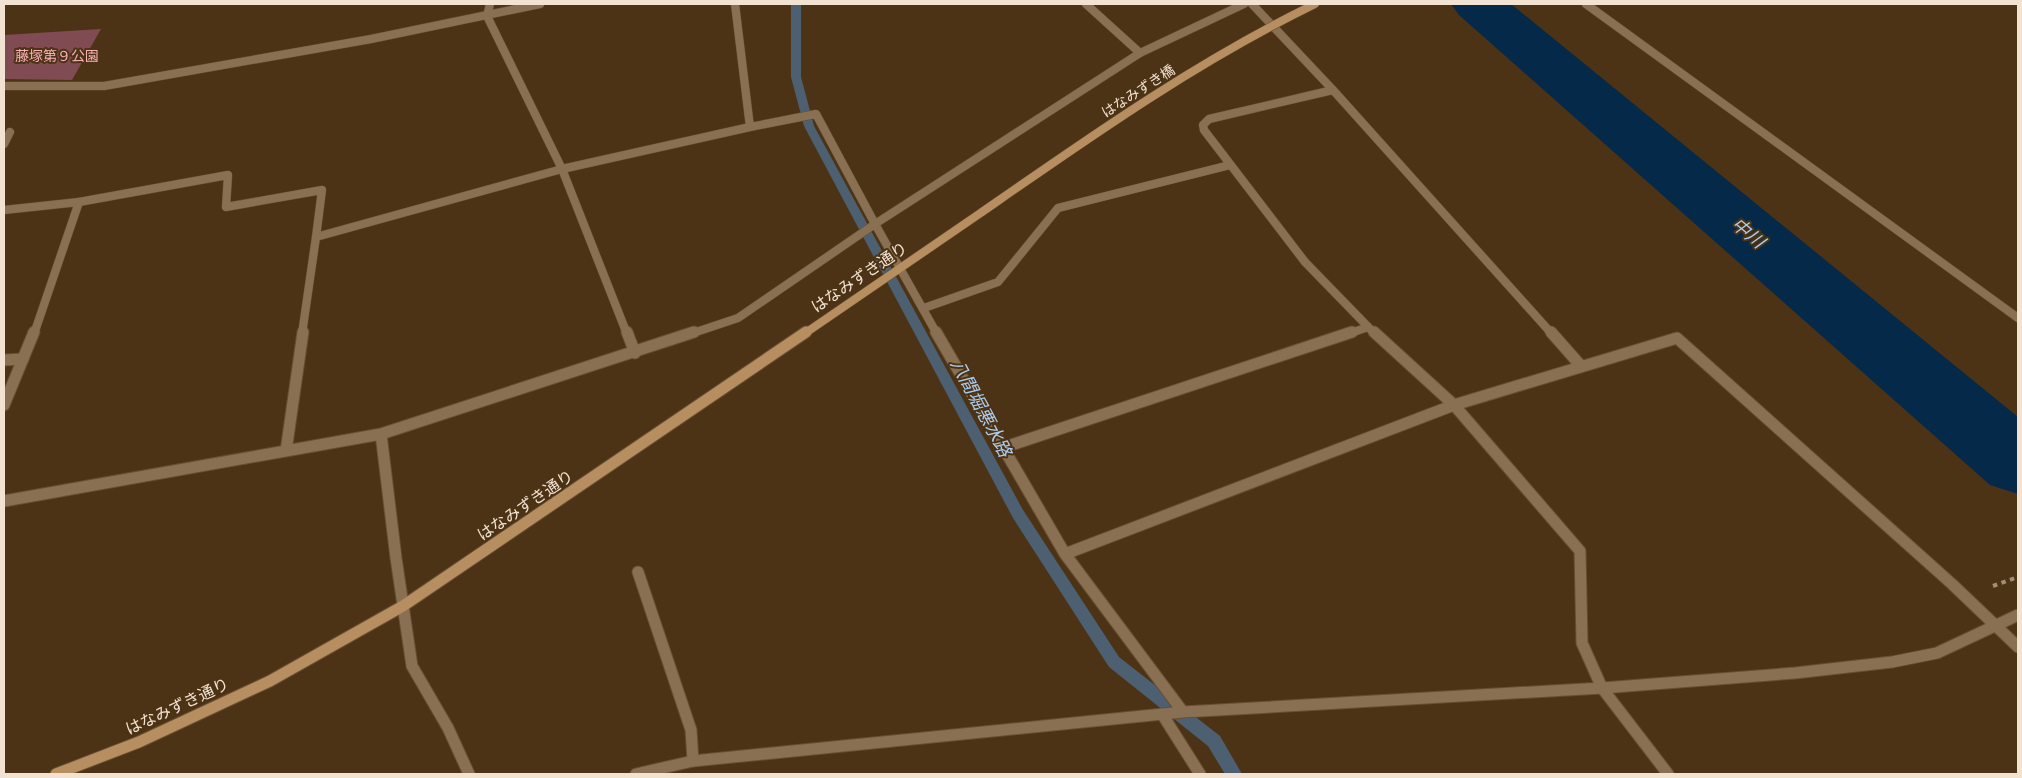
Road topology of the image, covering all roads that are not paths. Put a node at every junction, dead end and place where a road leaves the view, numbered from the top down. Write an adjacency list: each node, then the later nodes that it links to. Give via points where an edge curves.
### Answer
1 (490, 4): 9 (street)
2 (540, 4): 9 (street)
3 (734, 4): 13 (street)
4 (1086, 4): 10 (street)
5 (1244, 4): 10 (street)
6 (1252, 4): 12 (street)
7 (1316, 4): 20 (street, はなみずき橋, bridge, via 1290,15 1155,93)
8 (1586, 4): 25 (street)
9 (487, 16): 11 (street, via 104,86); 17 (street)
10 (1140, 53): 21 (street)
11 (4, 86)
12 (1333, 90): 16 (street, via 1209,119 1203,125 1204,130); 30 (street)
13 (750, 127): 17 (street); 21 (street, via 816,114)
14 (10, 132): 15 (street)
15 (4, 144)
16 (1230, 165): 24 (street, via 1058,208 998,282); 26 (street, via 1305,262)
17 (562, 169): 22 (street); 27 (street)
18 (79, 202): 19 (street); 22 (street, via 228,176 226,207 322,190); 28 (street)
19 (4, 210)
20 (982, 212): 23 (street, はなみずき通り)
21 (871, 227): 23 (street); 27 (street, via 738,318)
22 (316, 237): 35 (street)
23 (901, 268): 24 (street); 39 (street, はなみずき通り)
24 (924, 308): 34 (street)
25 (2018, 318)
26 (1368, 327): 32 (street); 34 (street)
27 (635, 352): 33 (street)
28 (23, 359): 29 (street); 31 (street)
29 (4, 360)
30 (1581, 366): 32 (street); 41 (street, via 1677,338)
31 (4, 405)
32 (1454, 405): 37 (street); 43 (street, via 1580,551 1582,643)
33 (382, 434): 35 (street); 39 (street)
34 (1002, 448): 37 (street)
35 (286, 451): 36 (street)
36 (4, 501)
37 (1066, 554): 44 (street)
38 (638, 572): 46 (street, via 691,730)
39 (403, 606): 47 (street, はなみずき通り, via 270,681 139,742); 48 (street, via 412,666 448,728)
40 (2018, 615): 41 (street)
41 (1996, 624): 42 (street); 43 (street, via 1937,653 1892,662)
42 (2018, 647)
43 (1602, 688): 44 (street); 51 (street)
44 (1183, 712): 45 (street)
45 (1162, 714): 46 (street); 50 (street)
46 (693, 761): 49 (street)
47 (56, 774)
48 (469, 774)
49 (636, 774)
50 (1200, 774)
51 (1668, 774)

